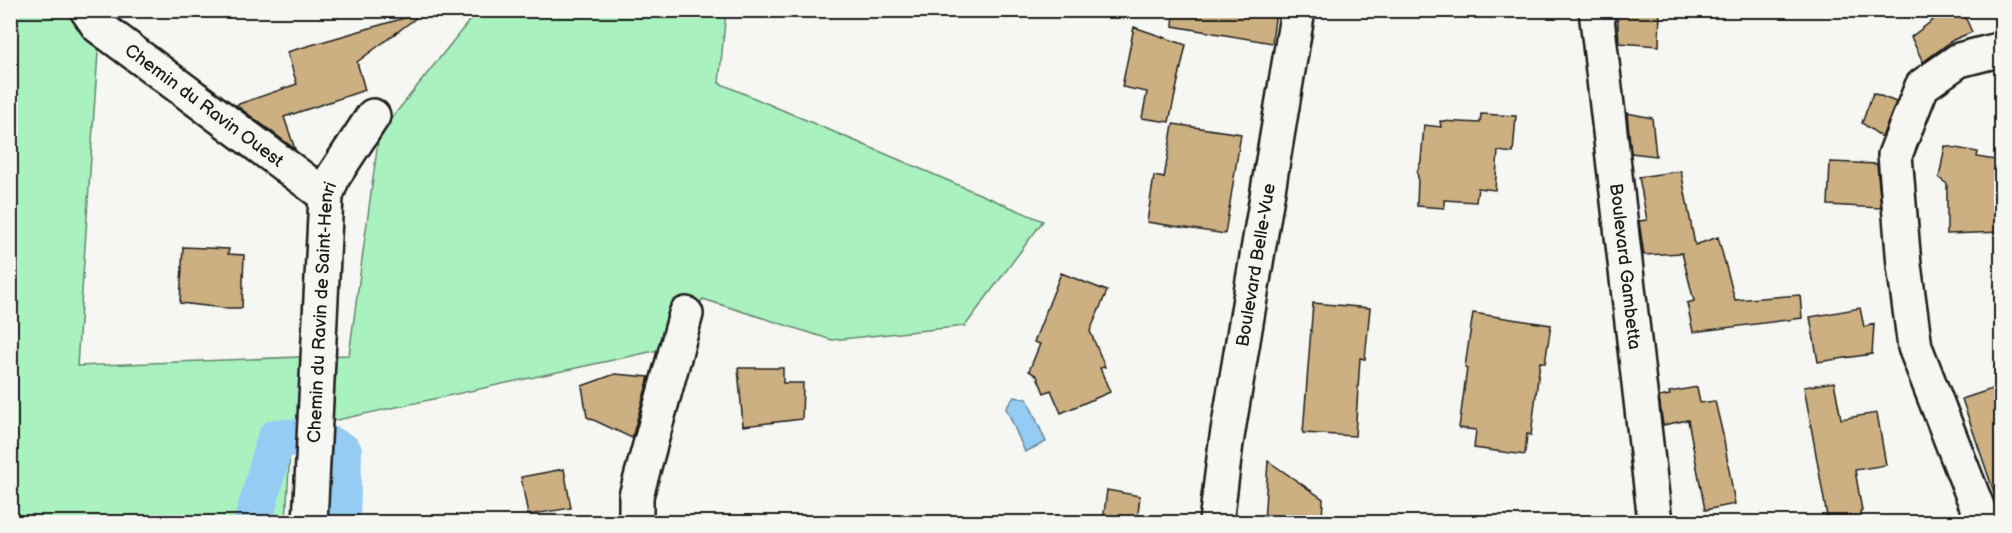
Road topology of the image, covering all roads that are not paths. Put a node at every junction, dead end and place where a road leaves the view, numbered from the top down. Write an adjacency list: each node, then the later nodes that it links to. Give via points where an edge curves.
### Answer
1 (87, 10): 6 (street, Chemin du Ravin Ouest, via 98,26)
2 (1298, 10): 10 (street, Boulevard Belle-Vue)
3 (1596, 10): 11 (street, Boulevard Gambetta)
4 (2001, 49): 12 (street, via 1959,60 1922,86 1895,154 1915,347)
5 (373, 116): 6 (street, Chemin du Ravin de Saint-Henri, via 333,177)
6 (326, 196): 8 (street, Chemin du Ravin de Saint-Henri)
7 (686, 314): 9 (street, via 636,496)
8 (309, 522)
9 (636, 522)
10 (1216, 522)
11 (1654, 522)
12 (1983, 522)

